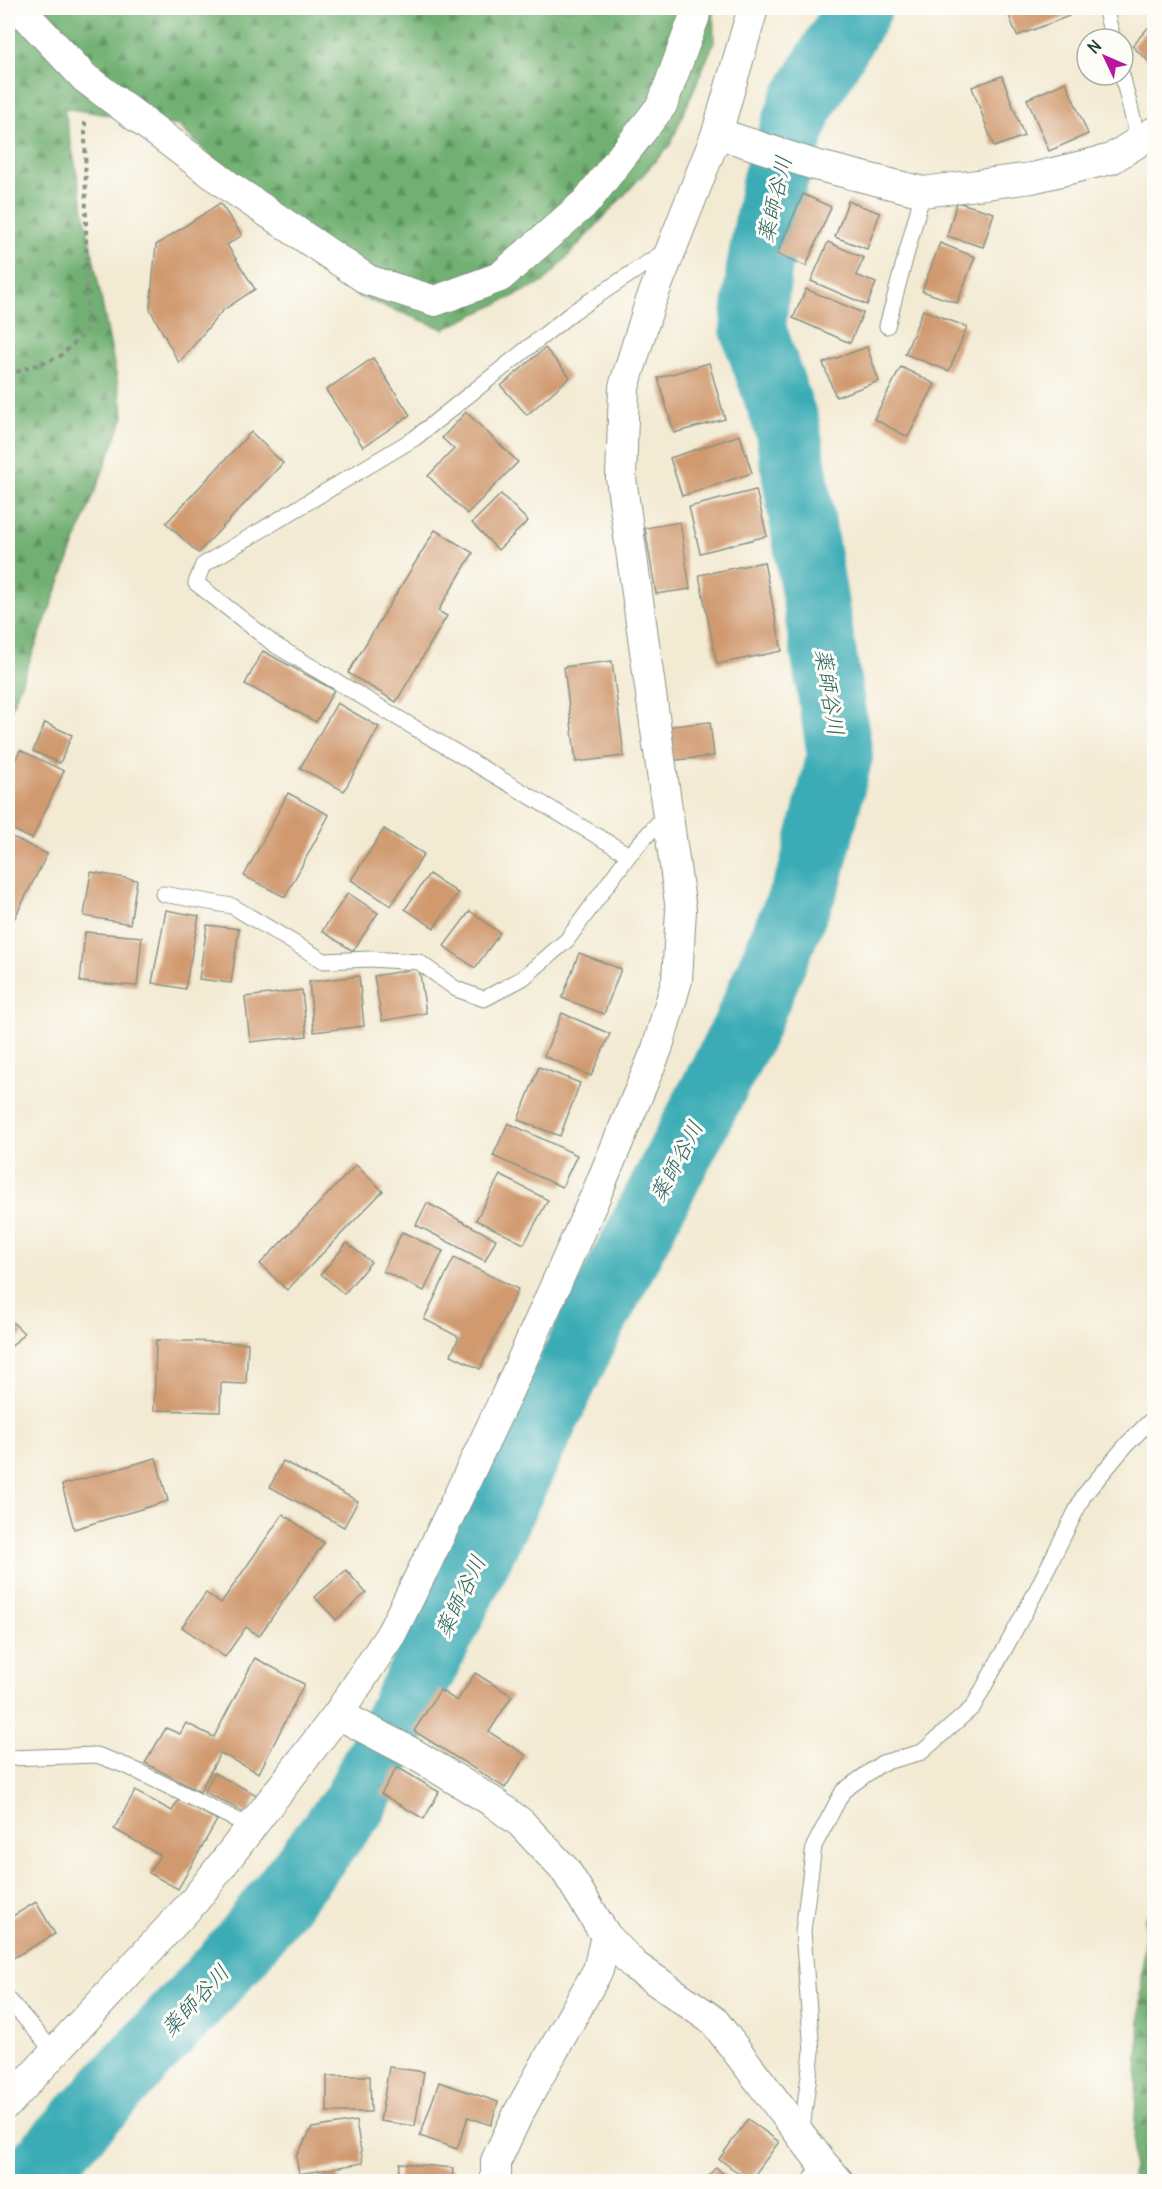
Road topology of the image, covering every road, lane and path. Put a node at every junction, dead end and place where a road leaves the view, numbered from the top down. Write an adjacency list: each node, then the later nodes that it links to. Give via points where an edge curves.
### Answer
1 (19, 8): 6 (street)
2 (696, 8): 6 (street, via 662,105 586,202 500,277 435,301 368,280 349,268 230,187)
3 (753, 8): 8 (street)
4 (1106, 8): 5 (lane)
5 (1110, 27)
6 (85, 78): 13 (path, via 87,331 59,357)
7 (1127, 87): 9 (lane)
8 (729, 137): 10 (street, via 815,165); 11 (street)
9 (1147, 137): 10 (street, via 1110,159 1043,175)
10 (923, 192): 12 (lane)
11 (672, 246): 14 (street, via 624,387 621,478); 15 (lane, via 573,312 415,438 203,565 196,583 275,645)
12 (887, 326)
13 (8, 375)
14 (668, 812): 15 (lane); 18 (street, via 681,910 677,980 657,1049 515,1375)
15 (629, 855): 16 (lane, via 567,940 522,978 484,999 456,989 419,962 324,962 232,906)
16 (163, 894)
17 (1155, 1417): 25 (lane, via 1084,1495 973,1707 922,1752 882,1763 843,1791 814,1846 803,1931 812,2052)
18 (350, 1720): 20 (street); 21 (street, via 414,1754 521,1823 566,1871)
19 (8, 1758): 20 (lane, via 97,1755)
20 (251, 1827): 23 (street, via 195,1900)
21 (606, 1936): 25 (street, via 635,1966 714,2021); 27 (street, via 598,1970 496,2161)
22 (8, 1999): 23 (lane)
23 (55, 2053): 24 (street)
24 (8, 2103)
25 (801, 2136): 26 (street)
26 (824, 2175)
27 (496, 2181)

